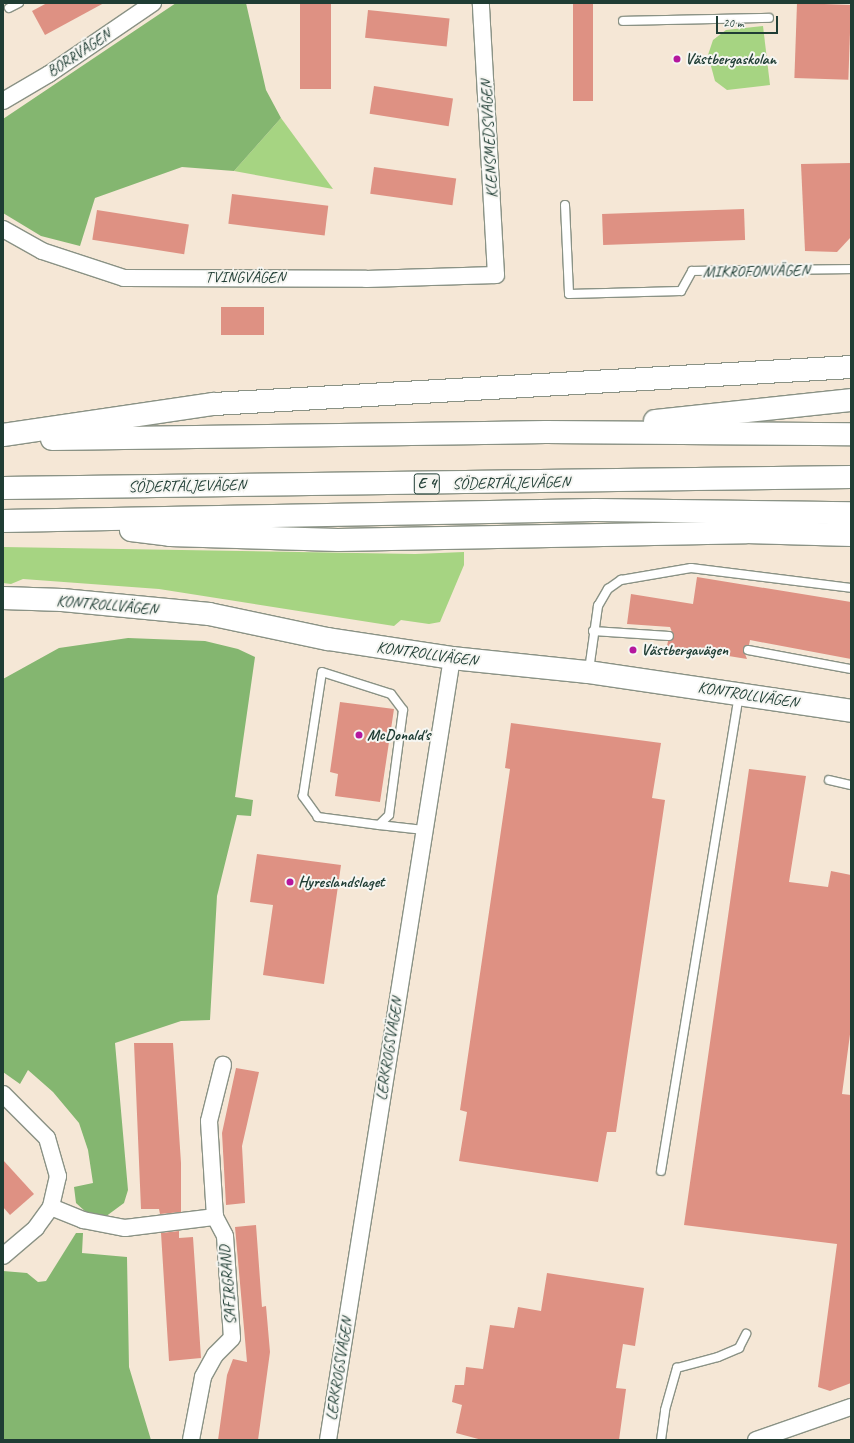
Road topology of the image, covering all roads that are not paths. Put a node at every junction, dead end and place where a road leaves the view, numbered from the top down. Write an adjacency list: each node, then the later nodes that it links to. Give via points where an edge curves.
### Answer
1 (19, 3): 4 (lane)
2 (152, 3): 7 (street, BORRVÄGEN, via 49,74)
3 (481, 3): 11 (street, KLENSMEDSVÄGEN)
4 (9, 8)
5 (769, 18): 6 (lane)
6 (623, 21)
7 (3, 101)
8 (565, 205): 10 (lane, MIKROFONVÄGEN, via 569,294 681,291 692,271)
9 (3, 229): 11 (street, TVINGVÄGEN, via 42,251 124,278 366,279)
10 (851, 269)
11 (496, 275)
12 (851, 367): 16 (main road, via 214,404)
13 (851, 400): 14 (main road)
14 (546, 432): 15 (main road); 17 (main road)
15 (851, 434)
16 (3, 435)
17 (3, 440)
18 (851, 477): 19 (main road, SÖDERTÄLJEVÄGEN / E 4)
19 (3, 488)
20 (851, 514): 21 (main road, via 595,510)
21 (56, 520): 22 (main road); 23 (main road, via 170,535 338,540 746,532)
22 (3, 521)
23 (851, 535)
24 (851, 588): 26 (lane, via 692,568 647,575 621,580 608,588 598,606)
25 (3, 598): 29 (main road, KONTROLLVÄGEN, via 62,600 209,614 328,639)
26 (593, 631): 27 (lane); 31 (lane)
27 (669, 636)
28 (748, 650): 30 (lane)
29 (452, 658): 31 (main road, KONTROLLVÄGEN); 37 (street, LERKROGSVÄGEN)
30 (851, 669)
31 (588, 672): 32 (main road, KONTROLLVÄGEN)
32 (739, 694): 33 (main road, KONTROLLVÄGEN); 40 (lane)
33 (851, 712)
34 (829, 780): 35 (lane)
35 (851, 785)
36 (379, 825): 36 (lane, via 389,815 403,710 391,694 322,672 303,796 318,817); 37 (lane)
37 (424, 830): 47 (street, LERKROGSVÄGEN)
38 (223, 1065): 42 (street, SAFIRGRÄND, via 209,1121)
39 (3, 1094): 41 (street, via 47,1138 58,1176)
40 (661, 1171)
41 (51, 1207): 42 (street, via 83,1220 125,1228); 43 (street, via 36,1228)
42 (215, 1217): 46 (street, SAFIRGRÄND, via 225,1236 232,1338 215,1355 203,1377)
43 (5, 1255)
44 (746, 1334): 48 (lane, via 739,1348 718,1357 677,1368 665,1410)
45 (851, 1407): 49 (street)
46 (191, 1440)
47 (328, 1440)
48 (661, 1440)
49 (756, 1440)

